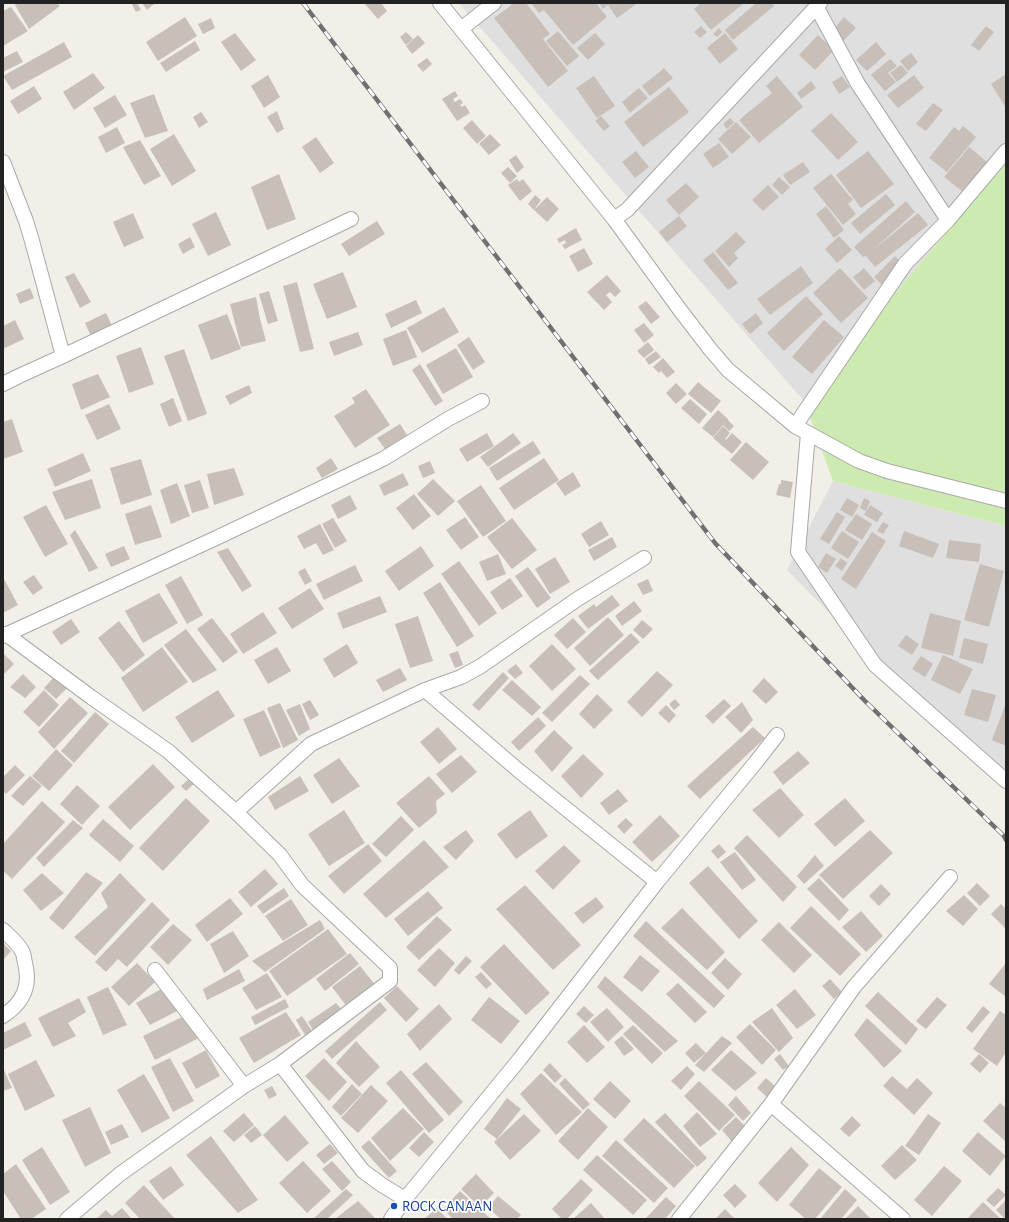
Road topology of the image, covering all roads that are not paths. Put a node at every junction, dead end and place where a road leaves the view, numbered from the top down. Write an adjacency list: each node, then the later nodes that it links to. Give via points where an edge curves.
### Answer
1 (440, 3): 4 (street)
2 (494, 3): 4 (street)
3 (818, 4): 8 (street, via 627,210); 9 (street, via 858,84)
4 (461, 29): 8 (street)
5 (1006, 151): 9 (street)
6 (3, 162): 10 (street, via 30,234)
7 (351, 219): 10 (street)
8 (614, 219): 13 (street, via 680,310 728,370)
9 (948, 220): 13 (street, via 905,264)
10 (63, 356): 11 (street)
11 (3, 384)
12 (482, 401): 17 (street, via 448,418 383,459)
13 (795, 426): 14 (street)
14 (808, 433): 15 (street, via 859,461 887,471); 20 (street, via 798,552 875,665)
15 (1006, 501)
16 (644, 558): 18 (street, via 576,600 481,666 461,677)
17 (4, 635): 21 (street, via 168,752)
18 (425, 690): 21 (street, via 311,744); 23 (street, via 518,770)
19 (777, 735): 23 (street)
20 (1006, 781)
21 (236, 812): 27 (street, via 280,855 302,885 390,968 390,981)
22 (950, 877): 29 (street, via 854,988)
23 (657, 882): 30 (street, via 519,1060)
24 (3, 930): 26 (street, via 22,950 27,987 20,1002)
25 (155, 970): 28 (street)
26 (3, 1016)
27 (280, 1064): 28 (street); 30 (street, via 363,1171)
28 (244, 1086): 31 (street, via 120,1174)
29 (771, 1104): 33 (street); 34 (street)
30 (405, 1199): 32 (street)
31 (67, 1219)
32 (391, 1219)
33 (679, 1219)
34 (902, 1219)

